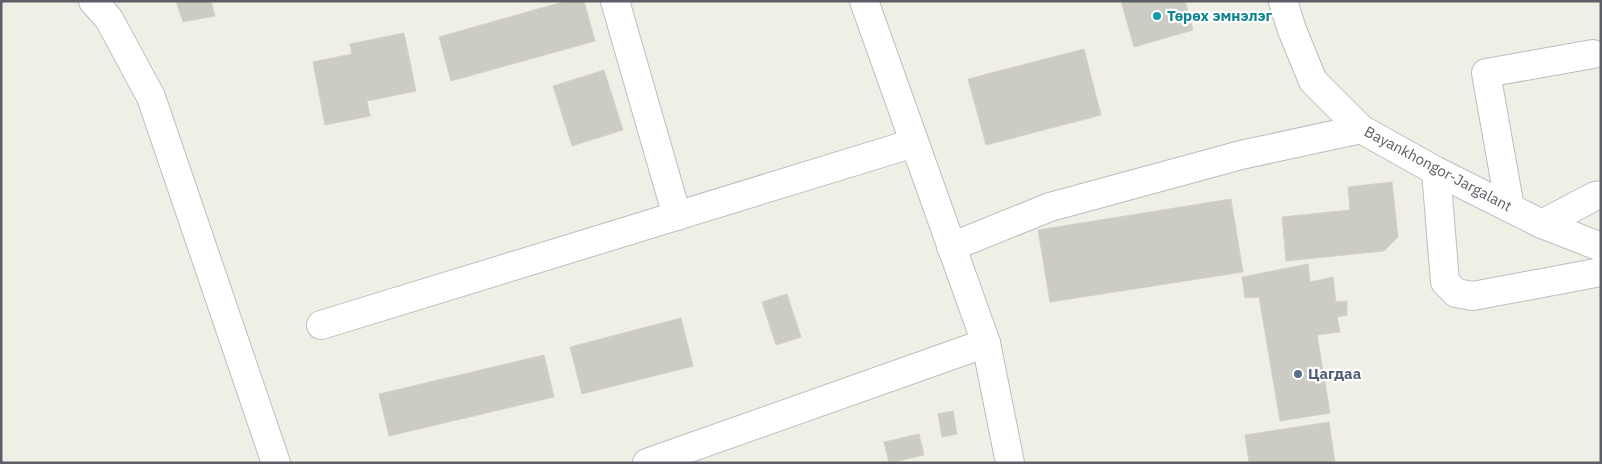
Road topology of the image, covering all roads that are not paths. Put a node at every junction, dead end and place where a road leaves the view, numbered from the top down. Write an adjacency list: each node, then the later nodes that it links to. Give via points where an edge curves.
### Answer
1 (93, 1): 18 (street, via 109,19 151,97)
2 (616, 1): 11 (street)
3 (864, 1): 7 (street)
4 (1283, 1): 6 (street, Bayankhongor-Jargalant, via 1313,81)
5 (1594, 54): 10 (street, via 1486,73)
6 (1361, 128): 8 (street, Bayankhongor-Jargalant); 13 (street, via 1241,155 1050,207)
7 (914, 143): 11 (street); 13 (street)
8 (1436, 171): 10 (street, Bayankhongor-Jargalant); 15 (street, via 1445,282 1456,293 1473,296)
9 (1601, 195): 12 (street)
10 (1510, 208): 12 (street, Bayankhongor-Jargalant)
11 (677, 216): 16 (street)
12 (1542, 224): 14 (street, Bayankhongor-Jargalant)
13 (951, 247): 17 (street)
14 (1601, 247)
15 (1601, 272)
16 (321, 325)
17 (986, 343): 19 (street); 20 (street)
18 (276, 463)
19 (646, 463)
20 (1010, 463)

